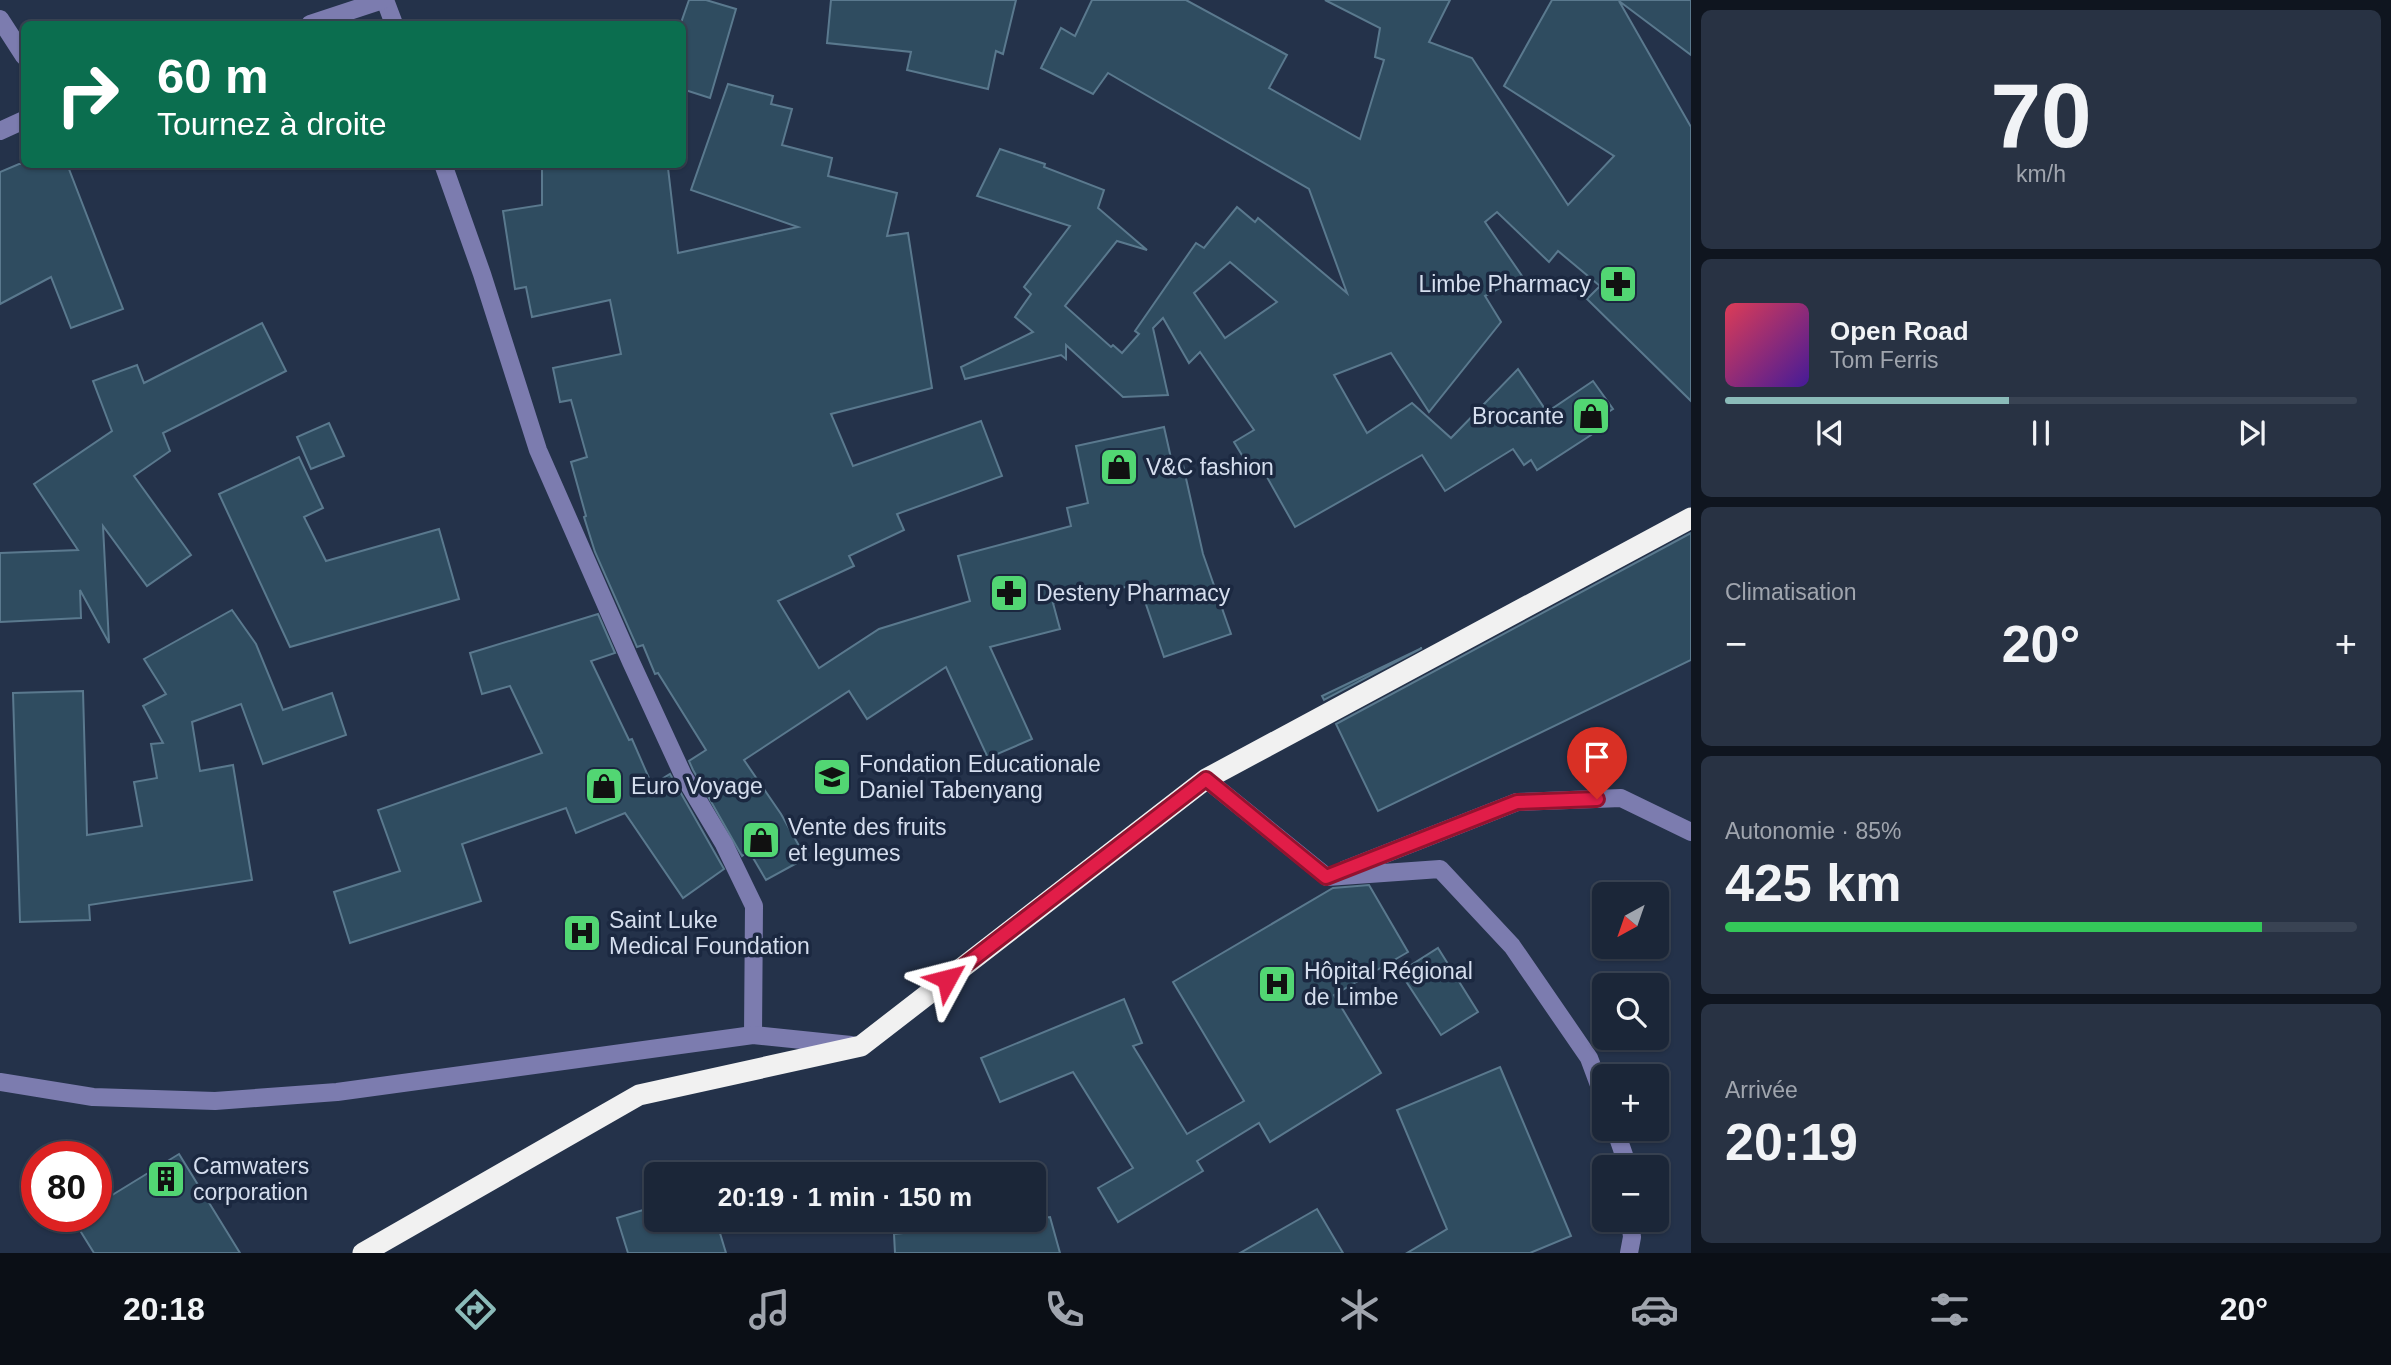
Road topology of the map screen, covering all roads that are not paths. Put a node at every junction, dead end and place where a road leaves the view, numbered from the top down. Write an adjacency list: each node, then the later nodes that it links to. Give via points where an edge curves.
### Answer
1 (384, 0): 3 (street); 4 (street)
2 (0, 19): 5 (street)
3 (319, 21)
4 (393, 21)
5 (21, 50)
6 (21, 121): 7 (street)
7 (0, 131)
8 (444, 168): 13 (street, via 538,450 683,775 754,906)
9 (1691, 518): 10 (highway)
10 (1206, 779): 12 (street); 14 (highway)
11 (1691, 832): 12 (street, via 1621,798 1517,802)
12 (1326, 877): 15 (street, via 1440,869 1519,957)
13 (753, 1035): 14 (street); 16 (street, via 337,1092 215,1101 93,1097)
14 (861, 1046): 18 (highway, via 639,1095)
15 (1592, 1066)
16 (0, 1082)
17 (1631, 1232): 19 (street)
18 (363, 1253)
19 (1629, 1253)

